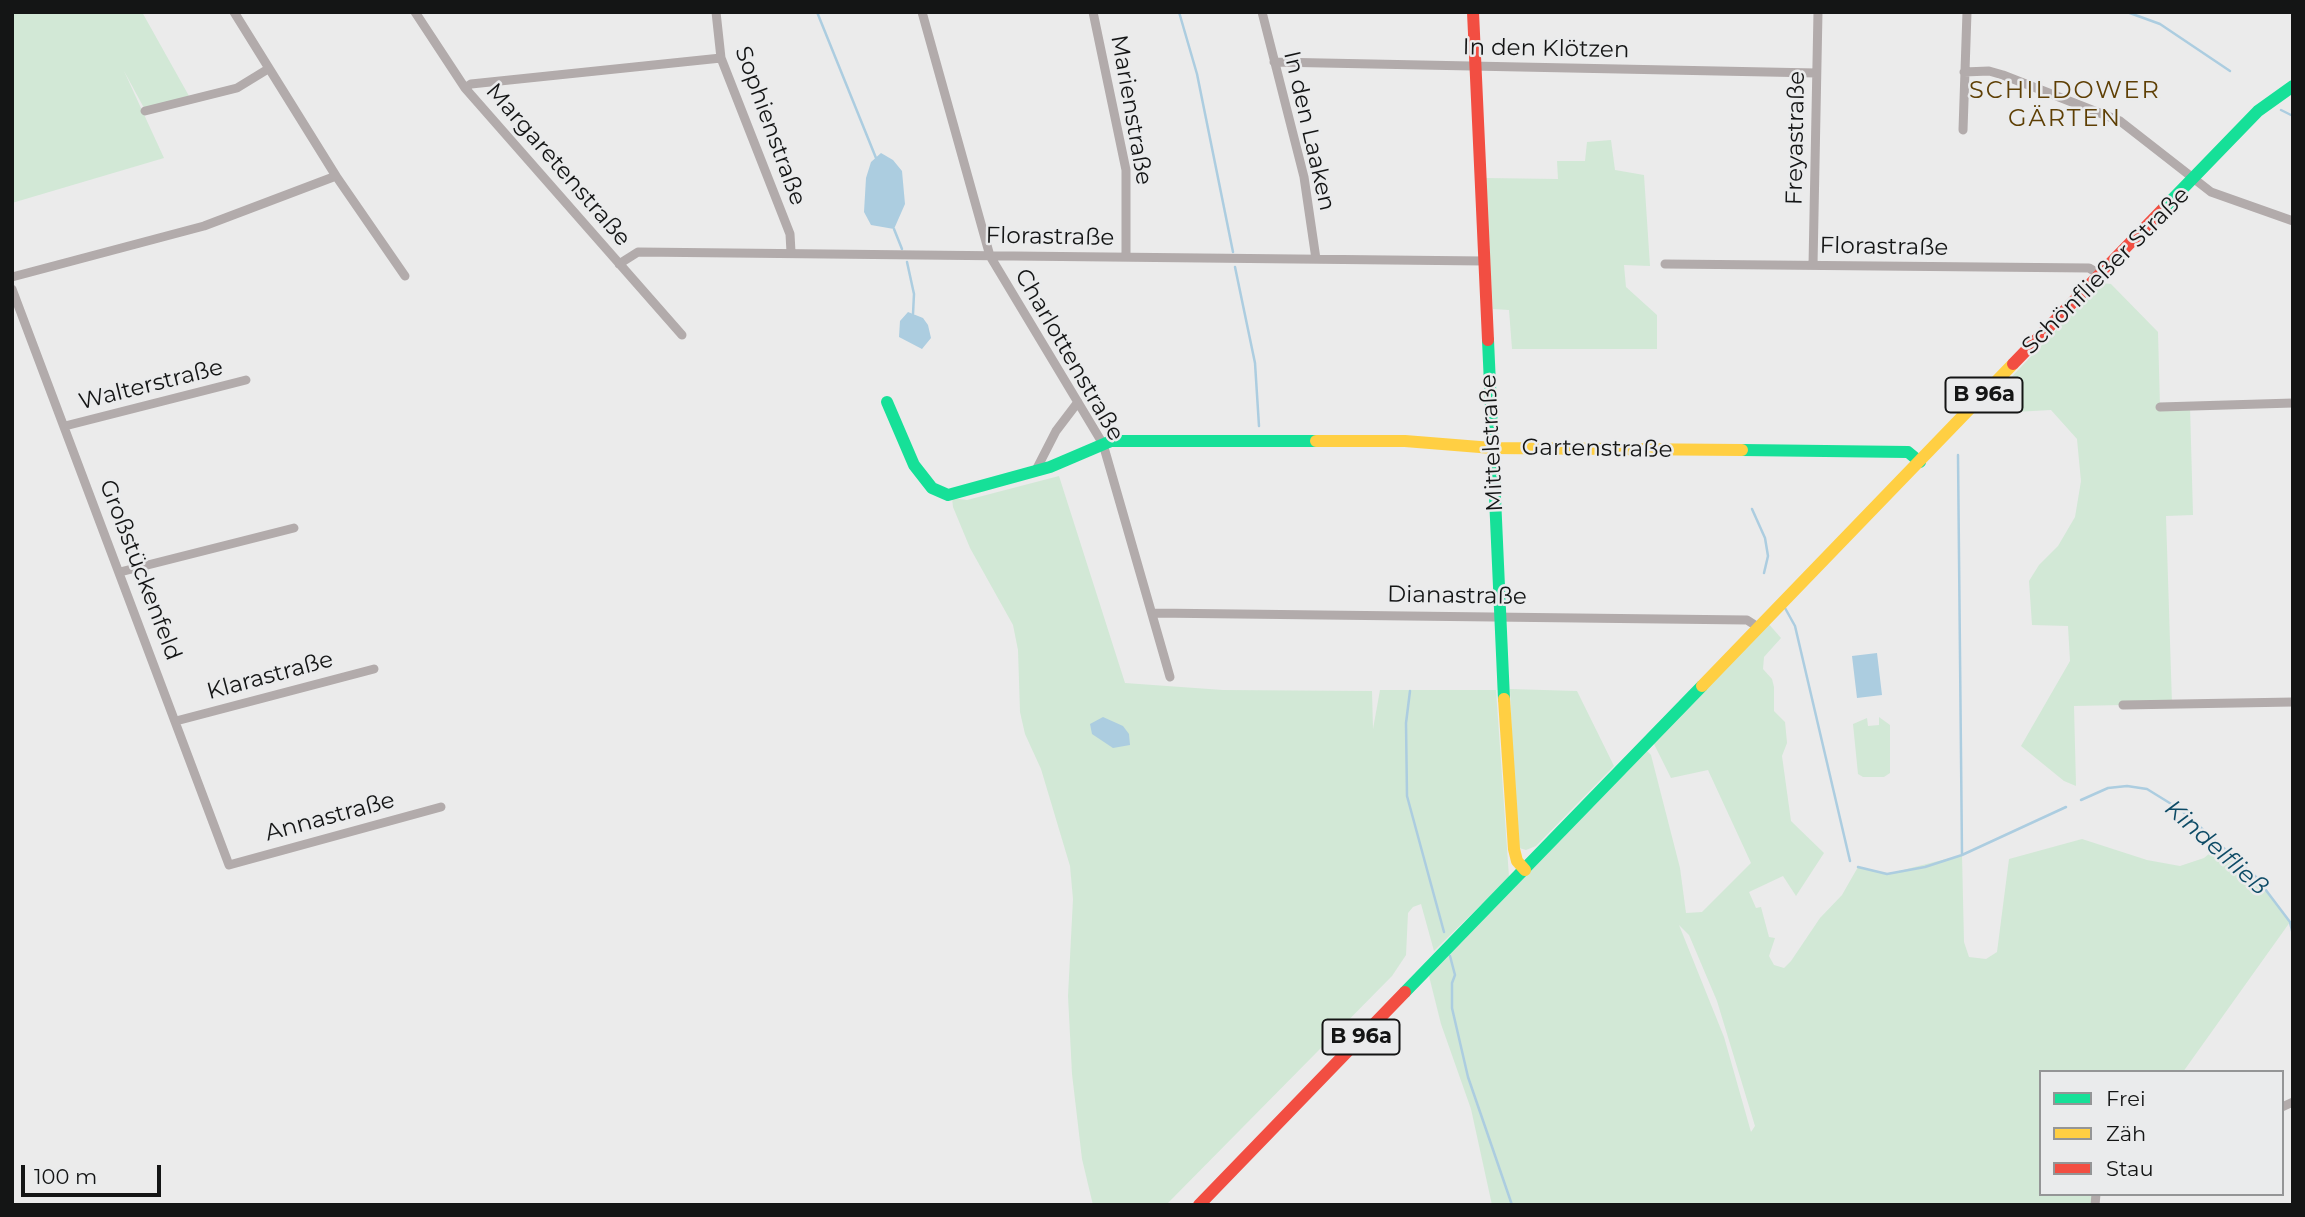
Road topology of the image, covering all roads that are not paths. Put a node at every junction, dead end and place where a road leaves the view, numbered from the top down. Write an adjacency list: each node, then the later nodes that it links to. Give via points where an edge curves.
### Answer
1 (234, 12): 13 (street)
2 (415, 12): 17 (street, Margaretenstraße)
3 (716, 12): 10 (street, Sophienstraße)
4 (922, 12): 24 (street, Charlottenstraße)
5 (1094, 12): 25 (street, Marienstraße, via 1126,170)
6 (1262, 12): 11 (street, In den Laaken)
7 (1473, 12): 12 (street, Mittelstraße)
8 (1818, 12): 15 (street, Freyastraße)
9 (1967, 12): 14 (street)
10 (721, 58): 17 (street); 23 (street, Sophienstraße, via 790,234)
11 (1275, 62): 12 (street, In den Klötzen); 26 (street, In den Laaken, via 1304,177)
12 (1476, 68): 15 (street, In den Klötzen); 27 (street, Mittelstraße)
13 (268, 69): 18 (street, via 237,88); 20 (street)
14 (1964, 72): 19 (street); 21 (street, via 2003,75 2120,121)
15 (1816, 73): 30 (street, Freyastraße)
16 (2293, 86): 21 (street, Schönfließer Straße / B 96a, via 2258,111)
17 (465, 88): 28 (street, Margaretenstraße)
18 (145, 111)
19 (1963, 130)
20 (335, 176): 32 (street); 33 (street, via 204,226)
21 (2194, 181): 22 (street, via 2211,192); 31 (street, Schönfließer Straße / B 96a)
22 (2293, 221)
23 (790, 252): 24 (street, Florastraße); 28 (street, Florastraße, via 638,252)
24 (990, 256): 25 (street, Florastraße); 38 (street, Charlottenstraße)
25 (1126, 257): 26 (street, Florastraße)
26 (1316, 259): 27 (street, Florastraße)
27 (1484, 261): 43 (street, Mittelstraße)
28 (619, 264): 35 (street, Margaretenstraße)
29 (1665, 264): 30 (street, Florastraße)
30 (1813, 265): 31 (street, Florastraße, via 2089,268)
31 (2101, 275): 44 (street, Schönfließer Straße / B 96a)
32 (405, 276)
33 (12, 277)
34 (12, 289): 41 (street, Großstückenfeld)
35 (682, 335)
36 (246, 380): 41 (street, Walterstraße)
37 (887, 402): 45 (street, Gartenstraße, via 914,465 941,493 968,492)
38 (1078, 402): 42 (street, Charlottenstraße); 45 (street)
39 (2293, 403): 40 (street)
40 (2160, 407)
41 (65, 426): 47 (street, Großstückenfeld)
42 (1103, 444): 43 (street, Gartenstraße, via 1111,440 1392,441); 45 (street, Gartenstraße); 48 (street, Charlottenstraße)
43 (1492, 448): 44 (street, Gartenstraße, via 1908,452); 49 (street, Mittelstraße)
44 (1920, 462): 50 (street, Schönfließer Straße / B 96a)
45 (1035, 472)
46 (294, 528): 47 (street)
47 (120, 572): 55 (street, Großstückenfeld)
48 (1153, 614): 49 (street, Dianastraße); 52 (street, Charlottenstraße)
49 (1501, 616): 50 (street, Dianastraße, via 1747,620); 58 (street, Mittelstraße, via 1514,849)
50 (1758, 627): 58 (street, B 96a)
51 (374, 669): 55 (street, Klarastraße)
52 (1170, 677)
53 (2293, 702): 54 (street)
54 (2123, 705)
55 (176, 721): 57 (street, Großstückenfeld)
56 (441, 807): 57 (street, Annastraße)
57 (229, 865)
58 (1525, 870): 59 (street, B 96a)
59 (1199, 1205)

